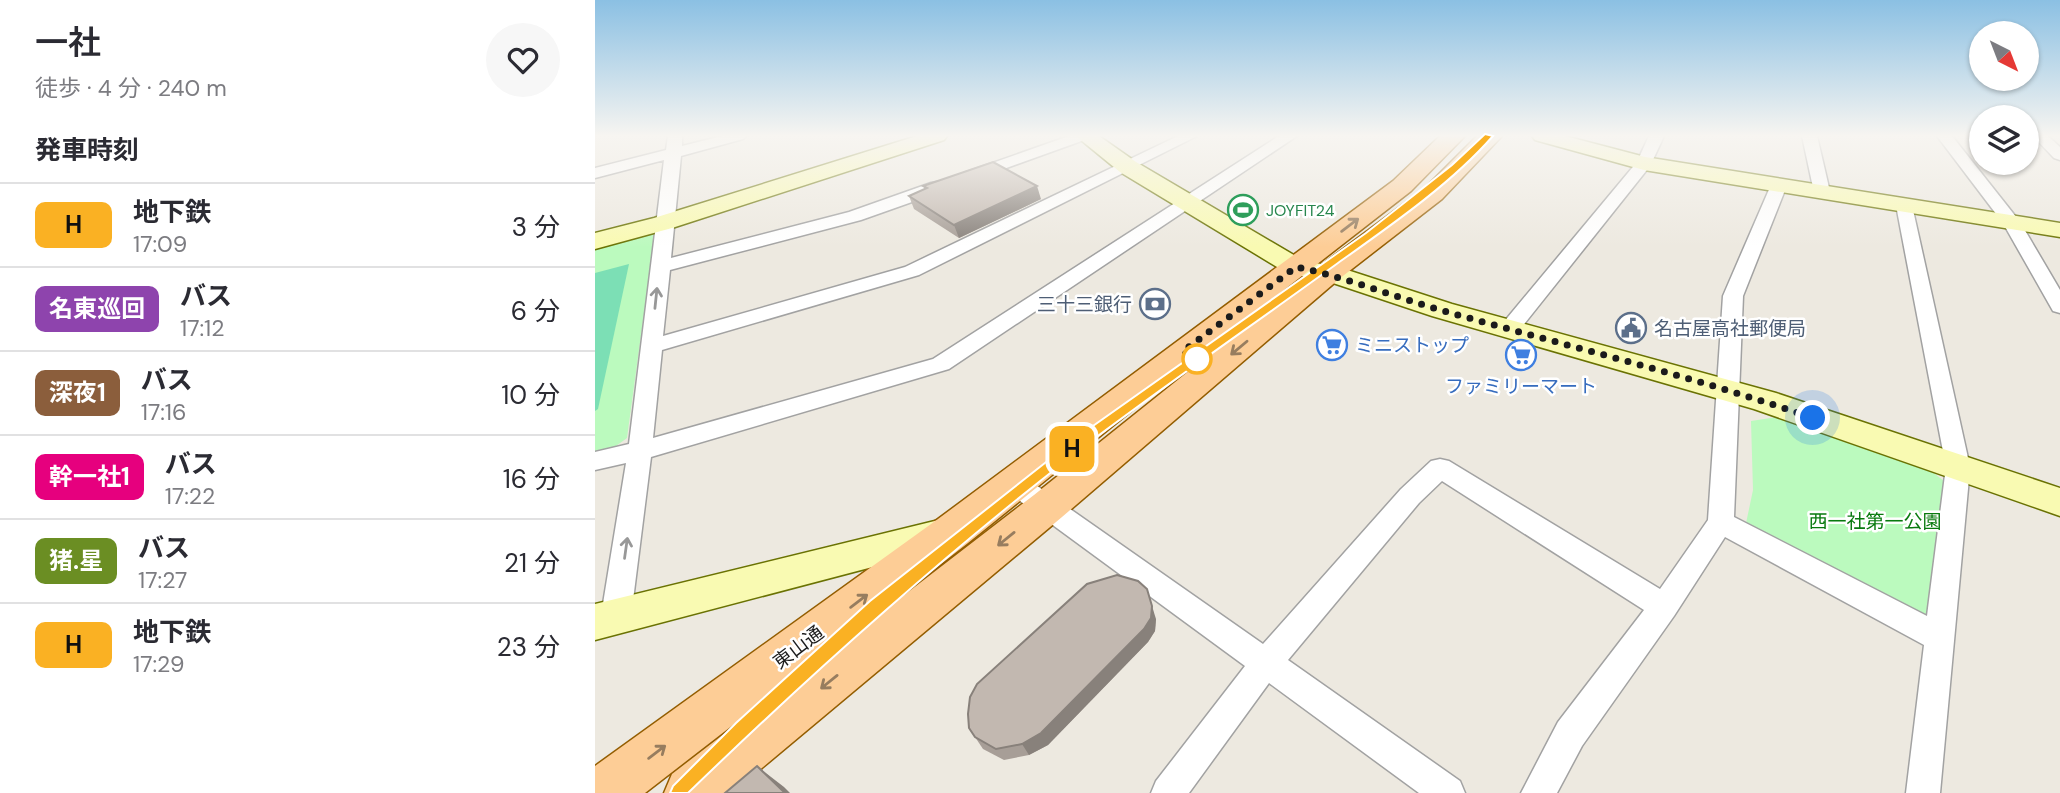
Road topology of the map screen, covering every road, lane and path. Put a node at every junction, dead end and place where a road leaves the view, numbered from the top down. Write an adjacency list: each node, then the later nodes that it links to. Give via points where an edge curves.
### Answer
1 (670, 173): 18 (street)
2 (820, 173): 18 (street)
3 (978, 173): 21 (street, via 855,216)
4 (1116, 173): 25 (street, via 912,271)
5 (1138, 173): 15 (street)
6 (1232, 173): 15 (street)
7 (1416, 173): 22 (main road, 東山通, one-way to 7)
8 (1454, 173): 22 (main road, 東山通, via 1433,194)
9 (1636, 173): 24 (street)
10 (1705, 173): 13 (street)
11 (1818, 173): 14 (street)
12 (1973, 173): 17 (street)
13 (1779, 185): 14 (street); 26 (street, via 1733,296)
14 (1822, 192): 16 (street)
15 (1188, 202): 22 (street); 27 (street, via 941,365)
16 (1905, 205): 17 (street); 29 (street)
17 (2011, 222): 19 (street); 23 (street)
18 (663, 223): 20 (street); 21 (street)
19 (2060, 230)
20 (595, 241)
21 (659, 267): 25 (street, one-way to 21)
22 (1312, 270): 24 (street); 30 (main road, 東山通)
23 (2060, 307)
24 (1510, 328): 26 (street)
25 (652, 346): 27 (street)
26 (1728, 390): 29 (street); 32 (street)
27 (640, 451): 28 (street); 35 (street, one-way to 27)
28 (595, 461)
29 (1958, 467): 31 (street); 36 (street)
30 (1031, 495): 33 (main road, 東山通); 37 (street); 39 (main road, 東山通, one-way to 39)
31 (2060, 502)
32 (1721, 522): 34 (street); 36 (street)
33 (953, 531): 35 (street); 38 (main road, 東山通, one-way to 33)
34 (1664, 607): 37 (street, via 1440,468 1410,496); 42 (street, via 1570,734)
35 (605, 619)
36 (1940, 638): 43 (street)
37 (1267, 662): 40 (street); 41 (street)
38 (602, 793)
39 (691, 793)
40 (1168, 793)
41 (1448, 793)
42 (1538, 793)
43 (1923, 793)

